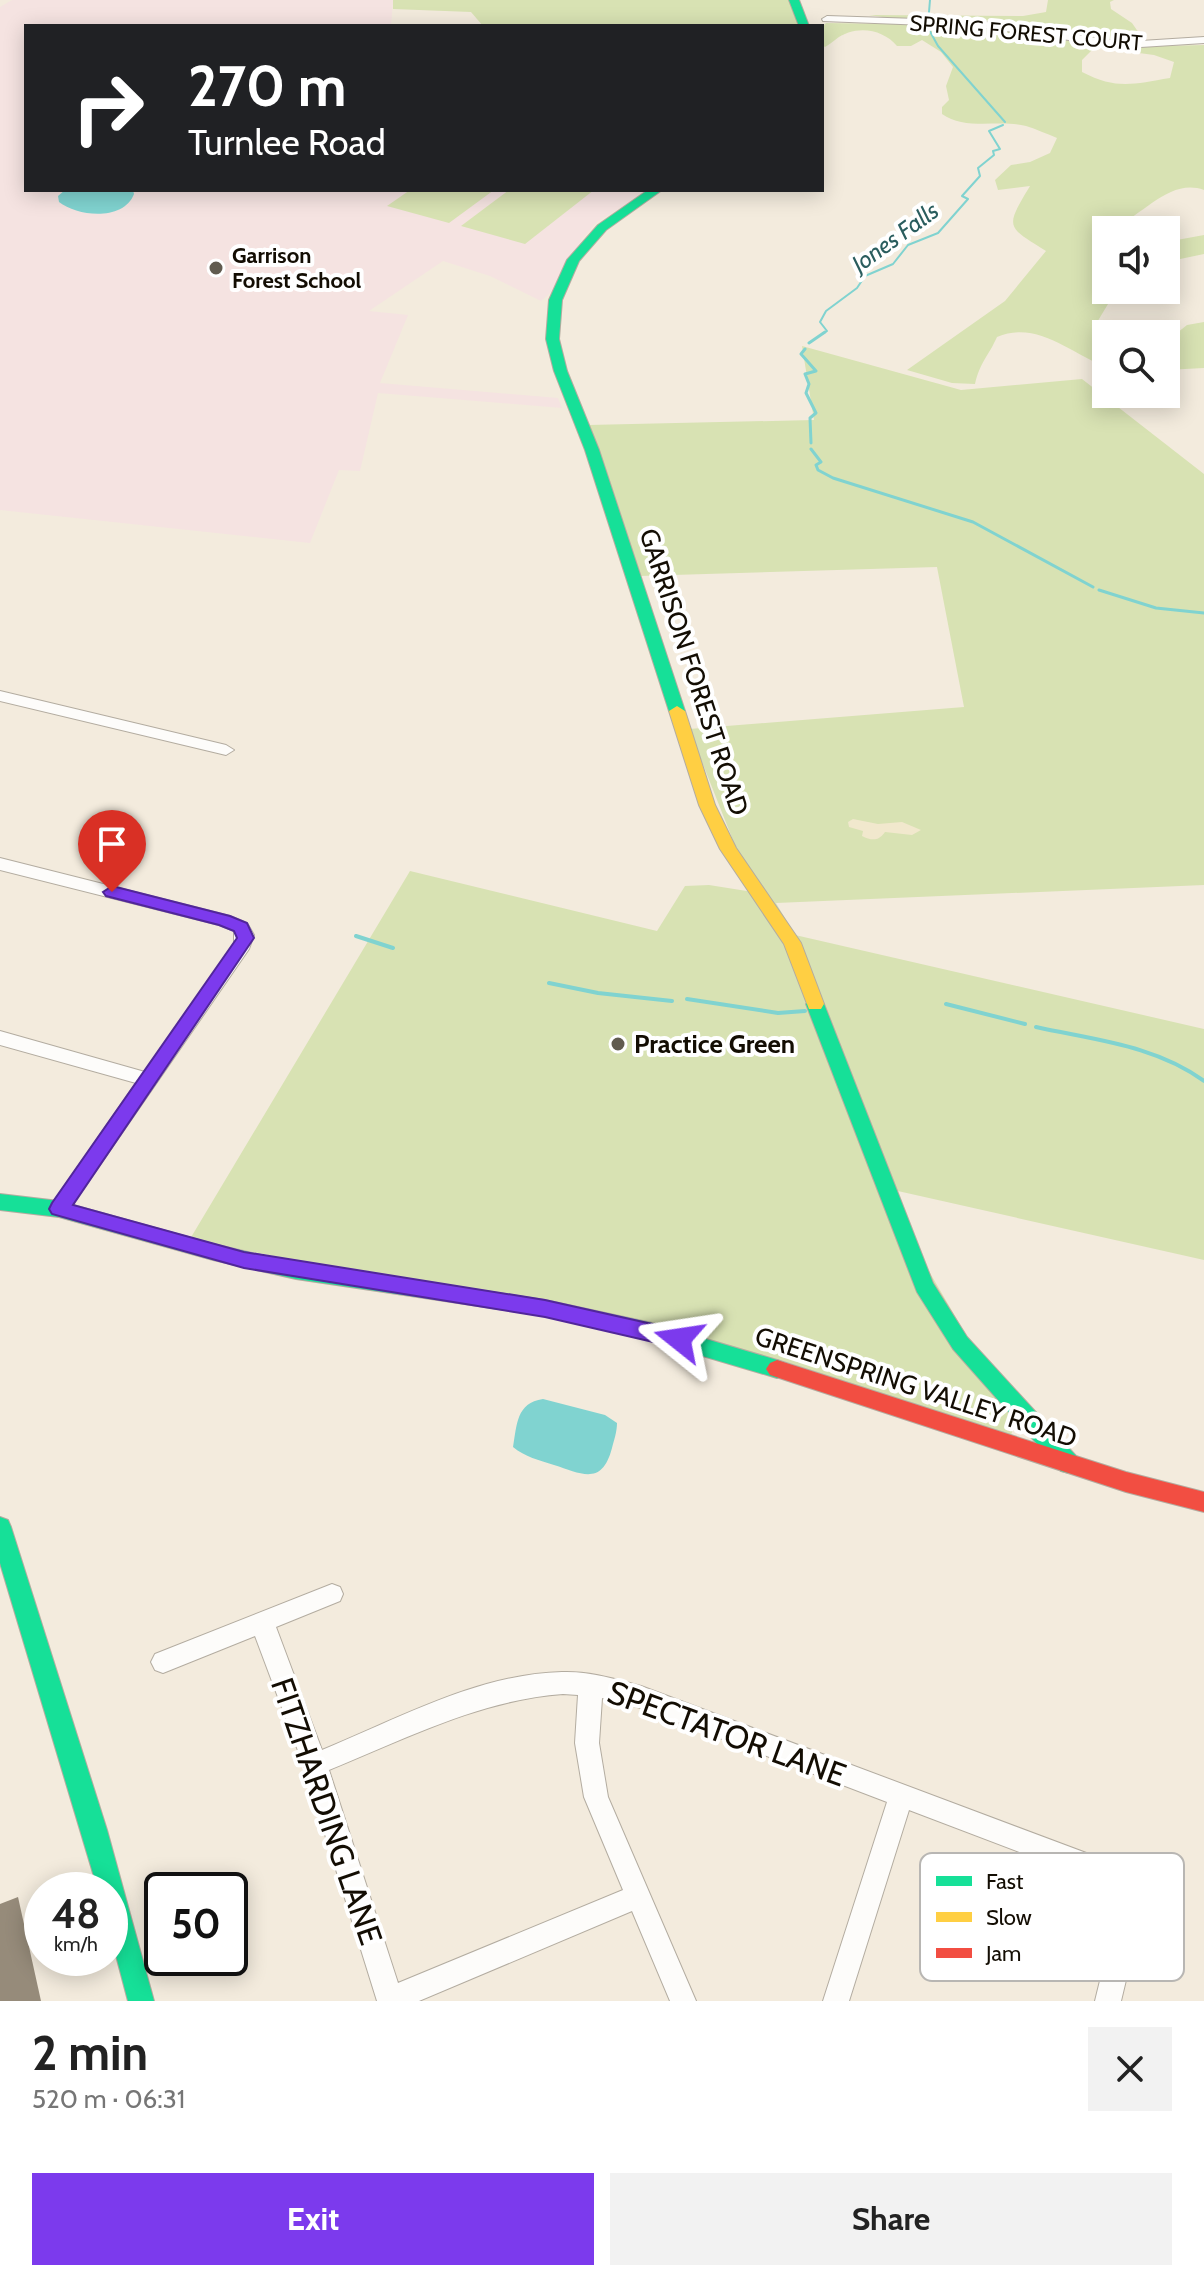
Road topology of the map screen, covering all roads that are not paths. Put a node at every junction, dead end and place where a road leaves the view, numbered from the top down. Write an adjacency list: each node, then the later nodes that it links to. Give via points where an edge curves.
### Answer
1 (794, 0): 2 (main road)
2 (803, 23): 3 (street, SPRING FOREST COURT, via 827,19 978,24 1125,45)
3 (1204, 40)
4 (652, 192): 12 (main road, GARRISON FOREST ROAD, via 612,215 586,240 553,309 553,340 707,805 728,849 792,943 924,1286 960,1343)
5 (0, 696): 6 (street)
6 (226, 750)
7 (0, 864): 9 (street, via 224,920 244,930 243,945)
8 (0, 1038): 9 (street)
9 (149, 1080): 11 (street)
10 (0, 1202): 11 (main road, GREENSPRING VALLEY ROAD)
11 (59, 1209): 12 (main road, GREENSPRING VALLEY ROAD, via 244,1260 545,1308 652,1332)
12 (1069, 1464): 13 (main road, GREENSPRING VALLEY ROAD)
13 (1204, 1502)
14 (0, 1527): 25 (main road, via 95,1830)
15 (332, 1594): 16 (street)
16 (262, 1622): 17 (street); 19 (street, FITZHARDING LANE)
17 (163, 1662)
18 (591, 1685): 19 (street, SPECTATOR LANE, via 562,1683 479,1699); 20 (street, SPECTATOR LANE, via 641,1697); 22 (street, via 591,1775)
19 (315, 1764): 24 (street, FITZHARDING LANE)
20 (901, 1796): 21 (street, SPECTATOR LANE); 27 (street)
21 (1053, 1853)
22 (638, 1896): 24 (street); 26 (street)
23 (1113, 1981): 28 (street, SPECTATOR LANE)
24 (391, 2000)
25 (141, 2001)
26 (683, 2001)
27 (836, 2001)
28 (1108, 2001)

